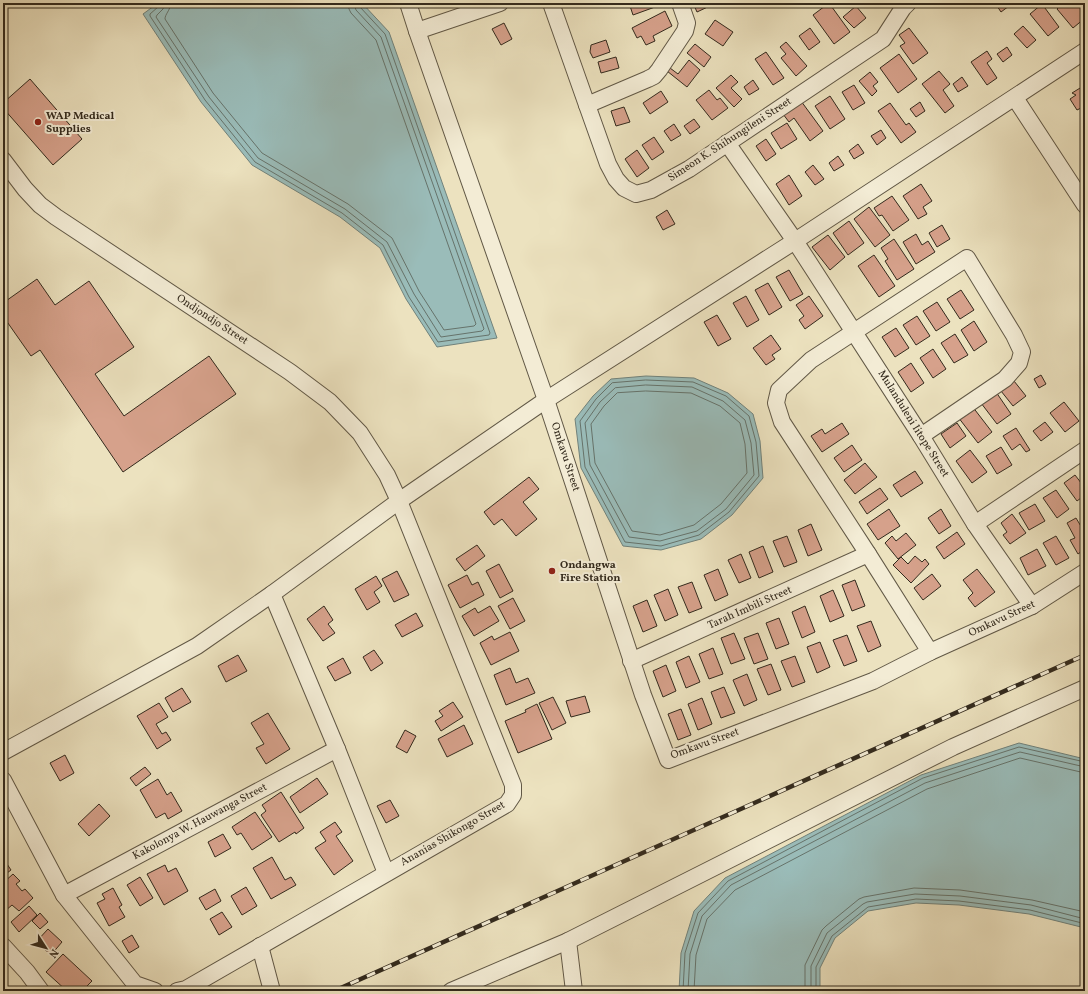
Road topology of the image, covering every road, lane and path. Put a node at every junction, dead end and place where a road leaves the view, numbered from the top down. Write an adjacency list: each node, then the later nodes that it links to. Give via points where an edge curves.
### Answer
1 (408, 3): 6 (street, Omkavu Street)
2 (500, 3): 6 (street)
3 (551, 3): 9 (street)
4 (680, 3): 9 (street, via 687,23 685,31 654,76)
5 (908, 3): 10 (street, Simeon K. Shihungileni Street, via 883,39)
6 (417, 31): 15 (street, Omkavu Street)
7 (1085, 51): 8 (street)
8 (1015, 98): 12 (street); 13 (street)
9 (587, 105): 10 (street, Simeon K. Shihungileni Street, via 616,179 624,188 636,194 651,190 689,169)
10 (727, 143): 13 (street, Mulanduleni Iitope Street)
11 (5, 171): 18 (street, Ondjondjo Street, via 56,217 290,372 330,402 360,433 387,475)
12 (1082, 196)
13 (795, 241): 14 (street, Mulanduleni Iitope Street); 15 (street)
14 (854, 331): 16 (street, Mulanduleni Iitope Street); 16 (street, via 967,258 1014,335 1022,352 1019,364 1005,379); 20 (street, via 811,360 779,390 776,403 782,422)
15 (546, 400): 18 (street); 25 (street, Omkavu Street)
16 (921, 436): 19 (street, Mulanduleni Iitope Street)
17 (1085, 450): 19 (street)
18 (399, 501): 22 (street); 30 (street, Ananias Shikongo Street, via 513,785 513,794 507,804)
19 (975, 524): 23 (street, Mulanduleni Iitope Street)
20 (868, 554): 24 (street); 25 (street, Tarah Imbili Street)
21 (1085, 572): 23 (street, Omkavu Street)
22 (272, 594): 27 (street); 28 (street, via 197,646)
23 (1032, 606): 24 (street, Omkavu Street)
24 (930, 652): 25 (street, Omkavu Street, via 873,681 668,760)
25 (631, 661)
26 (1085, 688): 32 (street, via 953,747)
27 (337, 749): 30 (street); 31 (street, Kakolonya W. Hauwanga Street)
28 (3, 752)
29 (3, 780): 31 (street)
30 (386, 873): 34 (street, Ananias Shikongo Street)
31 (64, 895): 37 (street, via 135,984)
32 (568, 941): 35 (street); 40 (street)
33 (3, 946): 36 (street)
34 (260, 946): 38 (street, Ananias Shikongo Street, via 186,989); 39 (street)
35 (453, 990)
36 (41, 991)
37 (155, 991)
38 (178, 991)
39 (272, 991)
40 (574, 991)

